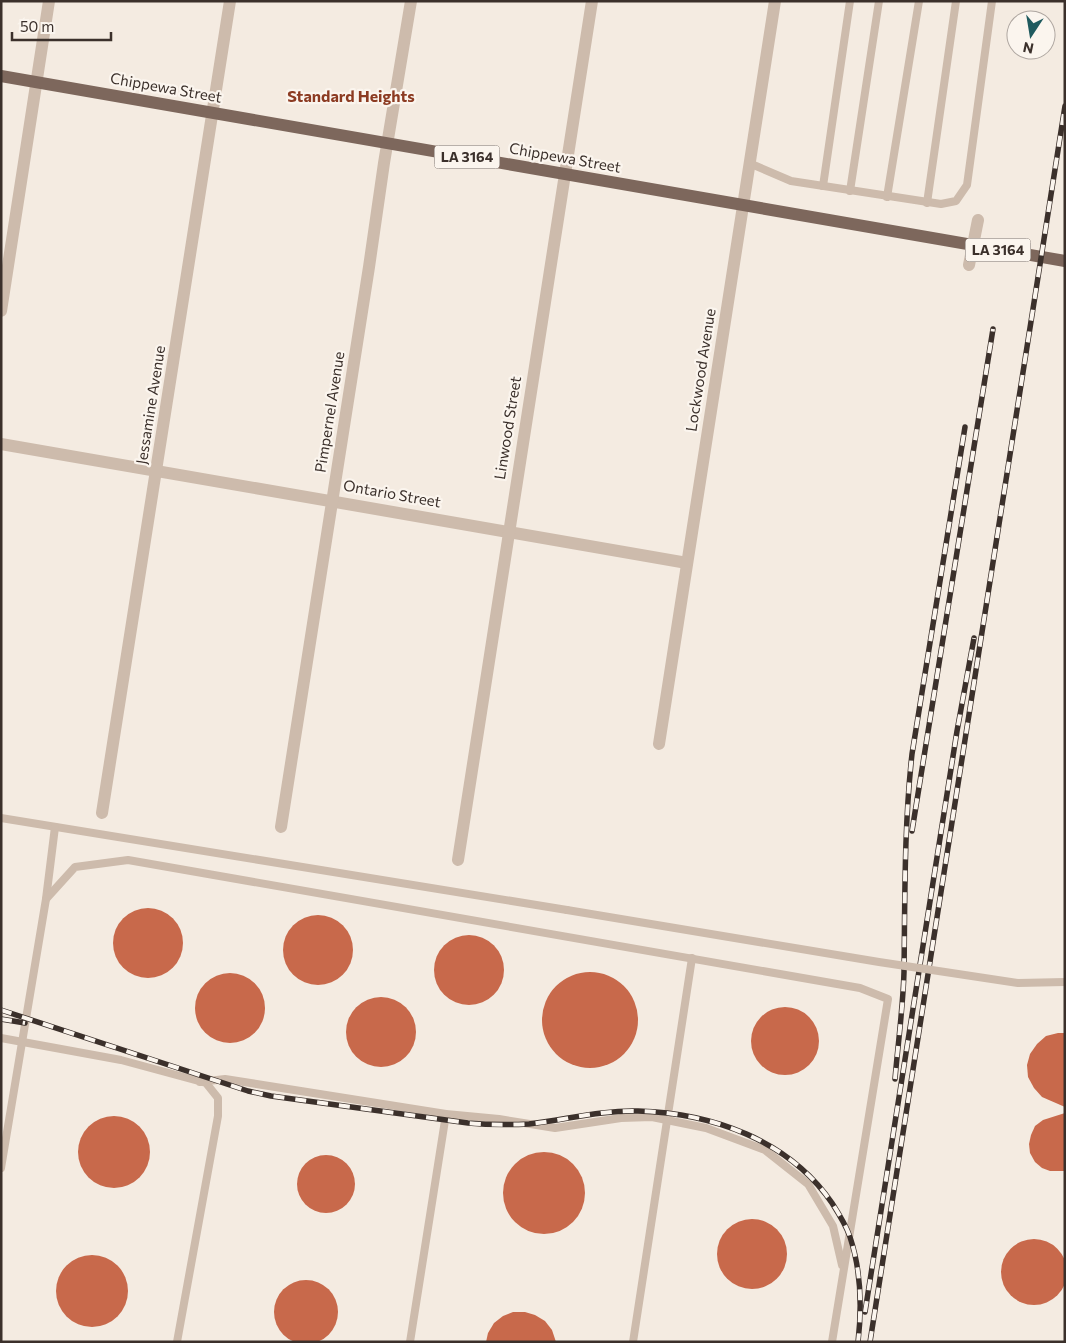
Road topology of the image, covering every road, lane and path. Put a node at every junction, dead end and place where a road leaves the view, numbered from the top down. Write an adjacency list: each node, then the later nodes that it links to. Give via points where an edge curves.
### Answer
1 (49, 1): 12 (street)
2 (230, 1): 13 (street, Jessamine Avenue)
3 (411, 1): 14 (street, Pimpernel Avenue)
4 (592, 1): 16 (street, Linwood Street)
5 (775, 1): 15 (street, Lockwood Avenue)
6 (850, 1): 17 (lane)
7 (879, 1): 18 (lane)
8 (918, 1): 19 (lane)
9 (956, 1): 20 (lane)
10 (992, 1): 20 (lane, via 968,185 956,201)
11 (1, 76): 12 (main road, Chippewa Street / LA 3164)
12 (36, 82): 13 (main road, Chippewa Street / LA 3164); 25 (street)
13 (212, 113): 14 (main road, Chippewa Street / LA 3164); 27 (street, Jessamine Avenue)
14 (388, 143): 16 (main road, Chippewa Street / LA 3164); 28 (street, Pimpernel Avenue)
15 (749, 163): 17 (lane, via 791,181); 21 (street, Lockwood Avenue)
16 (565, 174): 21 (main road, Chippewa Street / LA 3164); 29 (street, Linwood Street)
17 (823, 186): 18 (lane)
18 (850, 190): 19 (lane)
19 (887, 197): 20 (lane)
20 (927, 203)
21 (742, 205): 23 (main road, Chippewa Street / LA 3164); 30 (street, Lockwood Avenue)
22 (978, 220): 24 (street, bridge)
23 (1065, 261)
24 (969, 265)
25 (1, 311)
26 (1, 444): 27 (street, Ontario Street)
27 (157, 472): 28 (street, Ontario Street); 32 (street, Jessamine Avenue)
28 (333, 501): 29 (street, Ontario Street); 35 (street, Pimpernel Avenue)
29 (508, 531): 30 (street, Ontario Street); 36 (street, Linwood Street)
30 (688, 563): 31 (street, Lockwood Avenue)
31 (659, 744)
32 (102, 813)
33 (1, 818): 34 (lane)
34 (55, 827): 37 (lane); 39 (lane, bridge, via 978,977 1018,983)
35 (281, 827)
36 (458, 860)
37 (46, 899): 38 (lane, via 75,866 128,860); 41 (lane)
38 (692, 958): 44 (lane); 46 (lane, via 860,988 888,999)
39 (1065, 982)
40 (1, 1038): 41 (lane)
41 (22, 1041): 42 (lane, via 121,1060); 45 (lane)
42 (200, 1082): 43 (lane, via 225,1079); 47 (lane, via 206,1083 218,1098 218,1116)
43 (446, 1114): 44 (lane, via 499,1118 555,1128 621,1118 652,1117); 48 (lane)
44 (668, 1121): 46 (lane, via 706,1128 765,1150 808,1184 833,1226); 49 (lane)
45 (1, 1168)
46 (844, 1269): 50 (lane)
47 (177, 1342)
48 (410, 1342)
49 (633, 1342)
50 (832, 1342)

